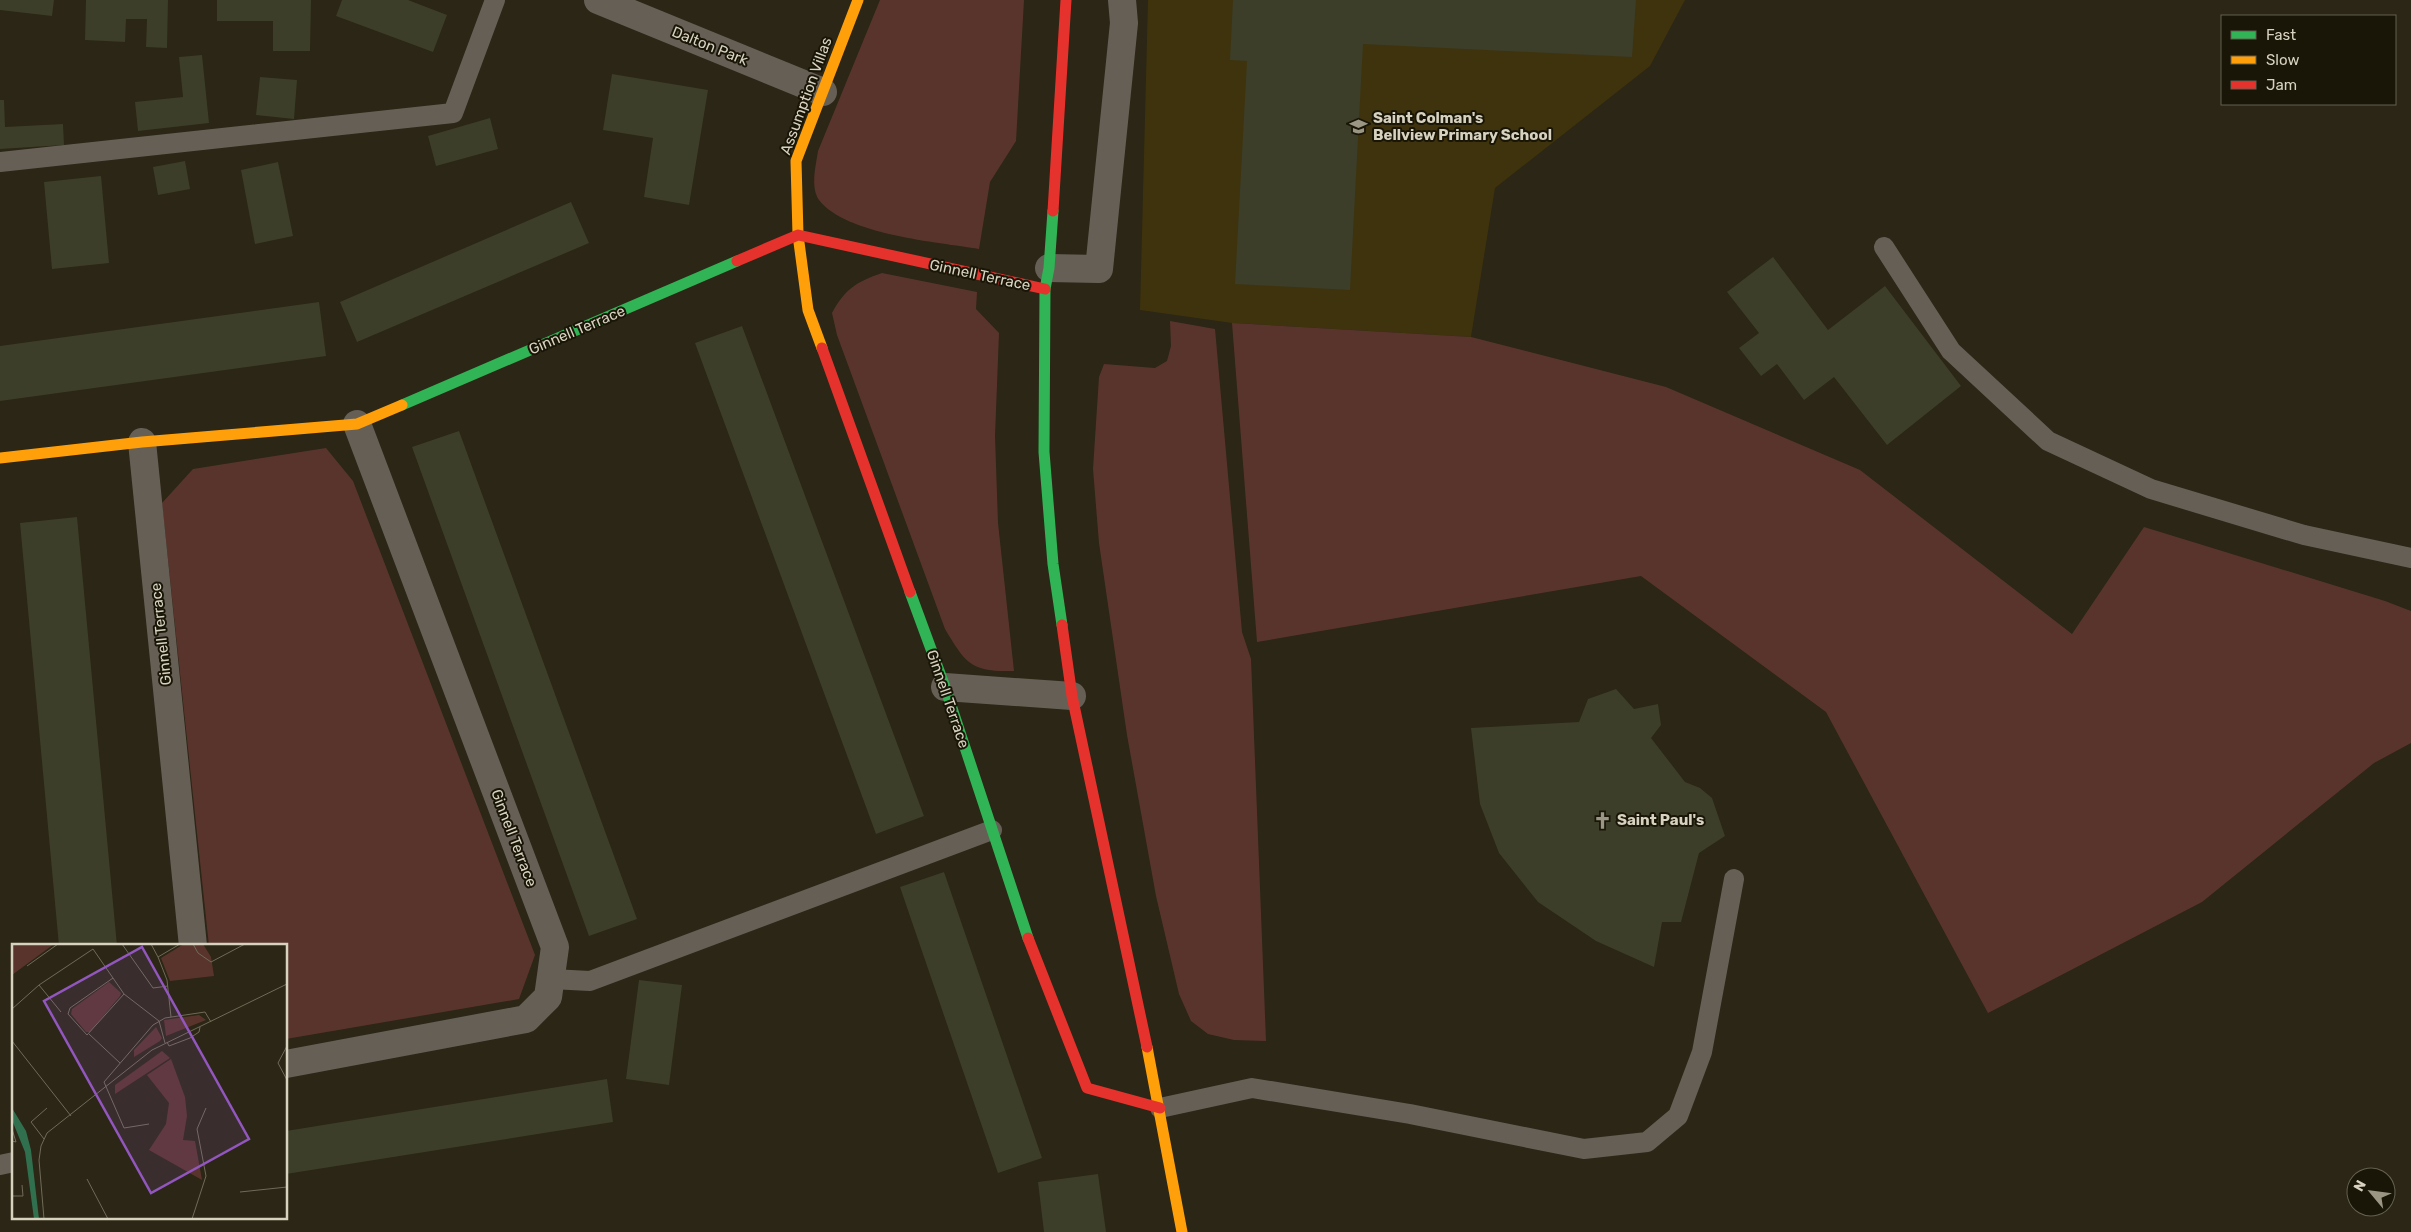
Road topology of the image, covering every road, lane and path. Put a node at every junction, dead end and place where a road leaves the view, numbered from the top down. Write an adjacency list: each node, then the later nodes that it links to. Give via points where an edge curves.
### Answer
1 (495, 0): 7 (lane, via 453,113)
2 (598, 0): 6 (street, Dalton Park)
3 (858, 0): 6 (street, Assumption Villas)
4 (1066, 0): 10 (street)
5 (1122, 0): 10 (street, via 1124,23 1099,269)
6 (823, 92): 8 (street, Assumption Villas, via 796,161)
7 (0, 162)
8 (798, 235): 10 (street, Ginnell Terrace); 11 (street, Ginnell Terrace); 15 (street, Ginnell Terrace, via 808,310)
9 (1884, 247): 14 (lane, via 1950,351 2048,441 2151,489 2304,535)
10 (1047, 279): 16 (street, via 1044,452 1053,564)
11 (357, 424): 12 (street, Ginnell Terrace); 20 (street, Ginnell Terrace, via 555,948)
12 (142, 442): 13 (street, Ginnell Terrace); 19 (street, Ginnell Terrace)
13 (0, 458)
14 (2411, 558)
15 (944, 687): 16 (street); 17 (street, Ginnell Terrace)
16 (1072, 696): 22 (street)
17 (992, 830): 20 (lane, via 590,981); 22 (street, Ginnell Terrace, via 1019,914 1087,1088)
18 (1734, 879): 22 (lane, via 1702,1052 1678,1116 1646,1142 1584,1149 1410,1114 1252,1088)
19 (193, 944)
20 (551, 979): 21 (street, Ginnell Terrace, via 548,997 526,1019)
21 (288, 1064)
22 (1160, 1108): 23 (street)
23 (1182, 1232)

